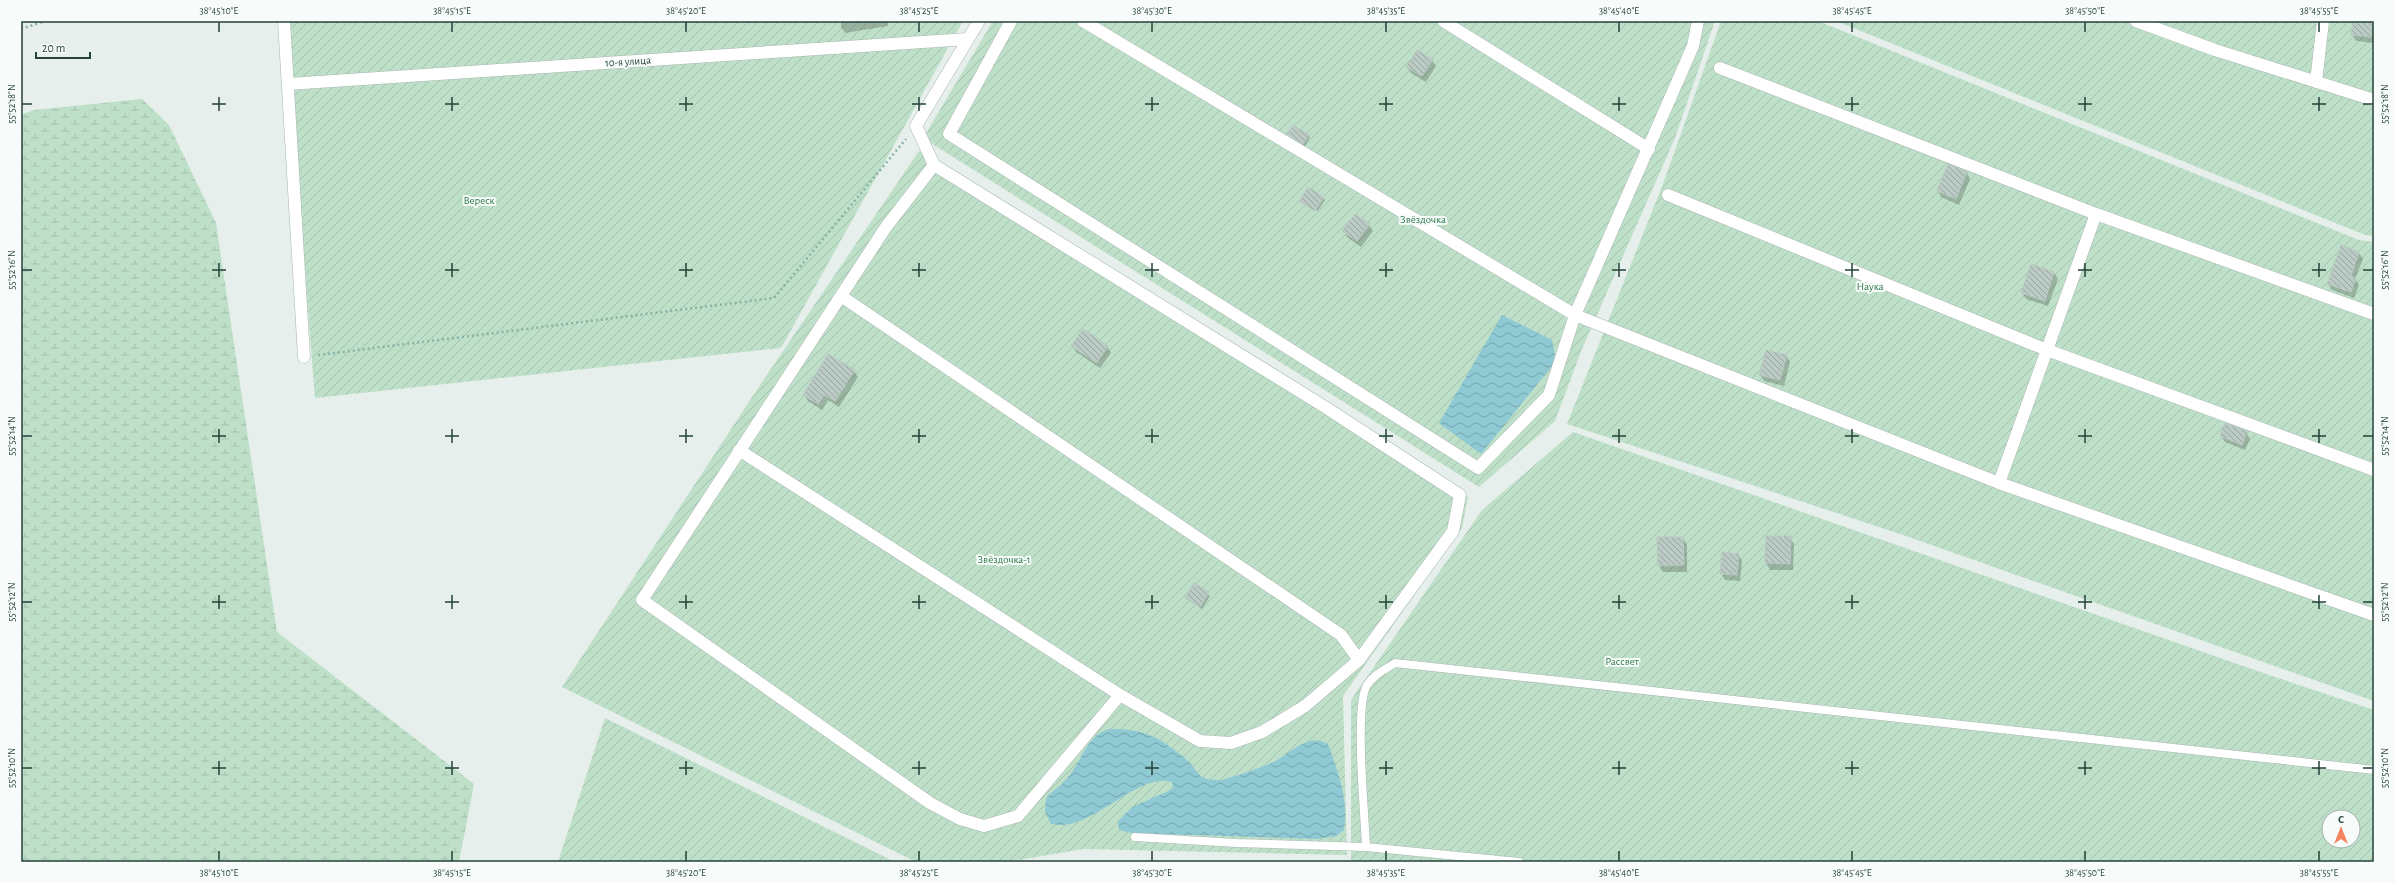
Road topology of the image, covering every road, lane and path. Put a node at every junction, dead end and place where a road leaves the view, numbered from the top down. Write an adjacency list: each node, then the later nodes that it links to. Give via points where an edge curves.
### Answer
1 (45, 21): 10 (path)
2 (284, 21): 14 (street)
3 (979, 21): 11 (street)
4 (1011, 21): 23 (street, via 949,134 1478,468 1549,395)
5 (1083, 21): 23 (street)
6 (1443, 21): 17 (street)
7 (1698, 21): 17 (street, via 1693,46)
8 (2136, 21): 13 (street, via 2215,50)
9 (2323, 21): 13 (street)
10 (21, 29)
11 (968, 39): 14 (street, 10-я улица); 16 (street)
12 (1720, 68): 20 (street)
13 (2316, 82): 15 (street)
14 (288, 84): 25 (street)
15 (2374, 100)
16 (916, 126): 18 (street); 25 (path, via 774,298)
17 (1649, 149): 23 (street)
18 (934, 165): 21 (street, via 886,227); 30 (street, via 1298,391 1460,495 1454,531)
19 (1668, 195): 24 (street)
20 (2096, 214): 22 (street); 24 (street)
21 (841, 296): 26 (street); 30 (street, via 1341,635)
22 (2374, 314)
23 (1575, 315): 28 (street)
24 (2047, 350): 27 (street); 28 (street)
25 (304, 357)
26 (739, 450): 31 (street); 31 (street, via 642,600 930,803 960,819 984,826 1018,816)
27 (2374, 470)
28 (1999, 483): 29 (street)
29 (2374, 615)
30 (1359, 660): 31 (street, via 1305,706 1262,732 1231,743 1200,741)
31 (1120, 695)
32 (2374, 770): 34 (lane, via 1395,663 1378,674 1367,686 1361,710)
33 (1135, 837): 34 (lane)
34 (1366, 847): 35 (lane)
35 (1519, 862)

